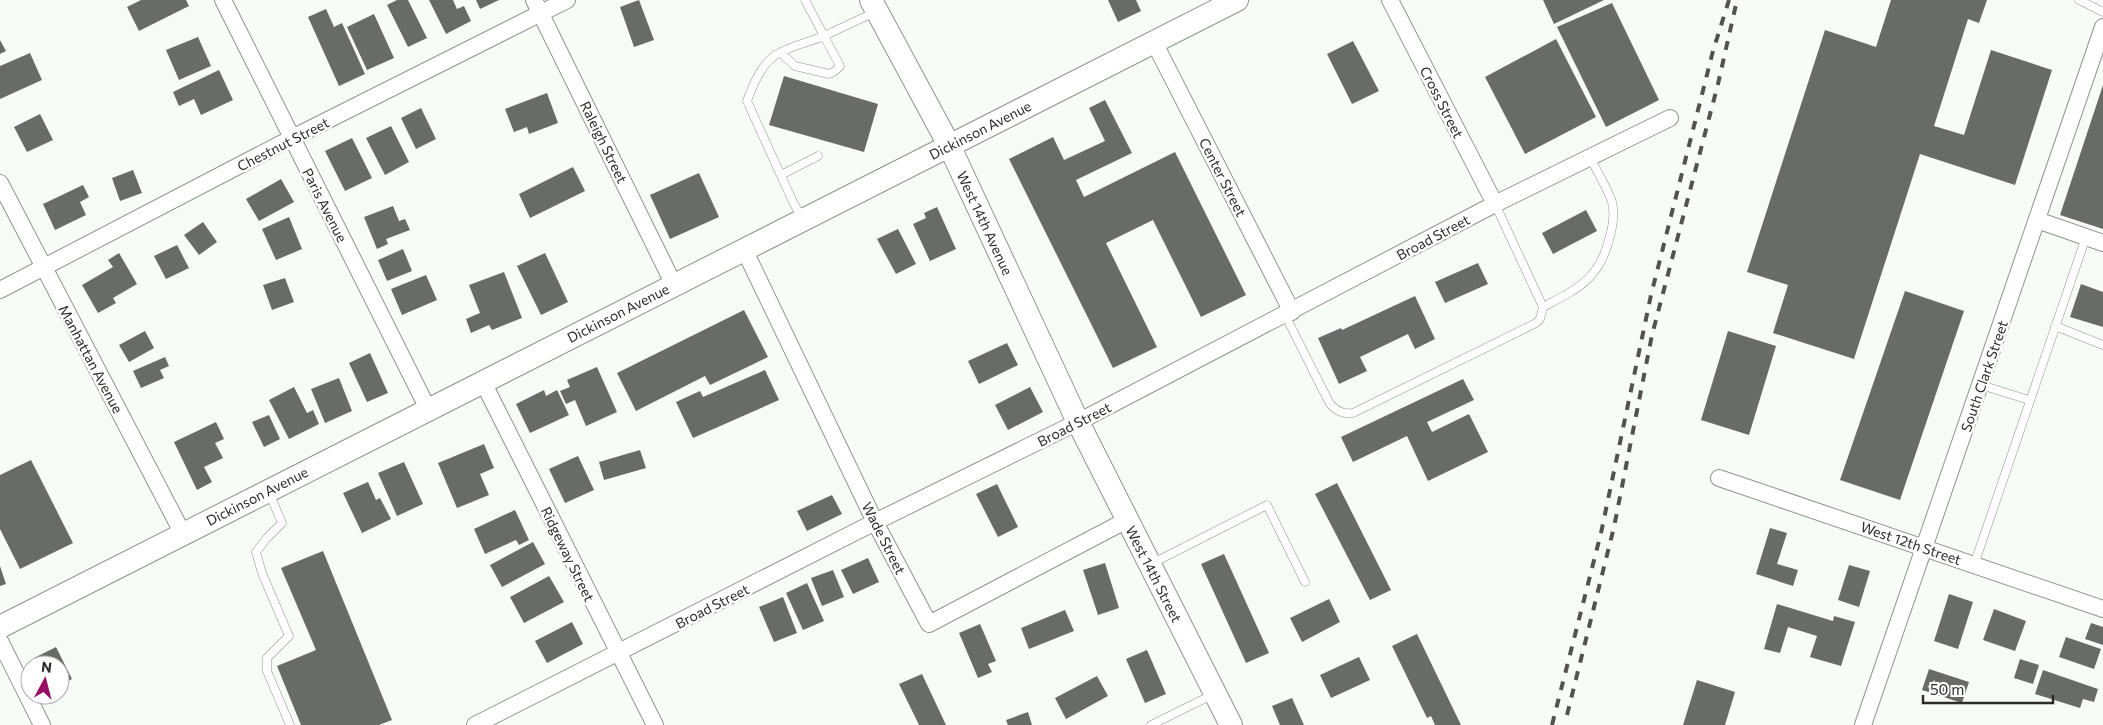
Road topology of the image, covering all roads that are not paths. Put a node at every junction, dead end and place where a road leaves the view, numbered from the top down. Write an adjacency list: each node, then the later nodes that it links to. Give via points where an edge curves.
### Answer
1 (223, 0): 15 (street, Paris Avenue)
2 (567, 0): 8 (street, Chestnut Street)
3 (805, 0): 11 (lane)
4 (1390, 0): 21 (street, Cross Street)
5 (2079, 0): 9 (lane)
6 (1223, 3): 12 (main road, Dickinson Avenue)
7 (874, 6): 11 (lane); 16 (main road, West 14th Avenue)
8 (537, 7): 15 (street, Chestnut Street); 28 (street, Raleigh Street)
9 (2103, 12)
10 (2103, 27): 23 (street, South Clark Street)
11 (824, 36): 13 (lane); 13 (lane, via 840,66 829,74 794,66)
12 (1154, 42): 16 (main road, Dickinson Avenue); 31 (street, Center Street)
13 (781, 53): 19 (lane, via 773,56 753,83 747,101)
14 (1670, 118): 18 (street, Broad Street)
15 (292, 138): 27 (street, Chestnut Street); 37 (street, Paris Avenue)
16 (949, 146): 22 (main road, Dickinson Avenue); 38 (main road, West 14th Avenue)
17 (818, 156): 19 (lane)
18 (1590, 157): 21 (street, Broad Street); 30 (lane, via 1614,211 1605,256 1578,289)
19 (781, 175): 22 (lane)
20 (0, 183): 27 (street, Manhattan Avenue)
21 (1494, 204): 30 (lane); 31 (street, Broad Street)
22 (803, 219): 26 (main road, Dickinson Avenue)
23 (2038, 220): 24 (street); 35 (street, South Clark Street)
24 (2086, 237): 25 (street); 32 (lane)
25 (2103, 243)
26 (744, 249): 28 (main road, Dickinson Avenue); 42 (street, Wade Street)
27 (44, 269): 29 (street, Chestnut Street); 43 (street, Manhattan Avenue)
28 (674, 285): 34 (main road, Dickinson Avenue)
29 (0, 290)
30 (1543, 307): 31 (lane, via 1536,323 1353,413 1344,414 1330,404)
31 (1288, 314): 38 (street, Broad Street)
32 (2055, 326): 33 (lane); 36 (lane)
33 (2103, 345)
34 (483, 382): 37 (main road, Dickinson Avenue); 51 (street, Ridgeway Street)
35 (1982, 385): 36 (lane); 44 (street, South Clark Street)
36 (2029, 400): 46 (lane)
37 (428, 410): 40 (main road, Dickinson Avenue)
38 (1078, 422): 41 (main road, West 14th Street); 42 (street, Broad Street)
39 (1719, 478): 44 (street, West 12th Street)
40 (268, 491): 43 (main road, Dickinson Avenue); 54 (lane, via 282,524 256,552 289,636 267,658 267,671)
41 (1127, 520): 42 (street, Wade Street, via 929,624); 45 (main road, West 14th Street)
42 (875, 522): 51 (street, Broad Street)
43 (183, 534): 49 (main road, Dickinson Avenue)
44 (1924, 548): 46 (street, West 12th Street); 59 (street, South Clark Street)
45 (1149, 564): 47 (lane, via 1266,505); 52 (main road, West 14th Street)
46 (1974, 565): 48 (street, West 12th Street)
47 (1305, 582)
48 (2103, 609)
49 (0, 627)
50 (0, 641): 53 (street)
51 (618, 654): 55 (street, Broad Street); 56 (street, Ridgeway Street)
52 (1215, 694): 57 (lane); 58 (main road, West 14th Street)
53 (42, 725)
54 (290, 725)
55 (475, 725)
56 (655, 725)
57 (1151, 725)
58 (1231, 725)
59 (1864, 725)

